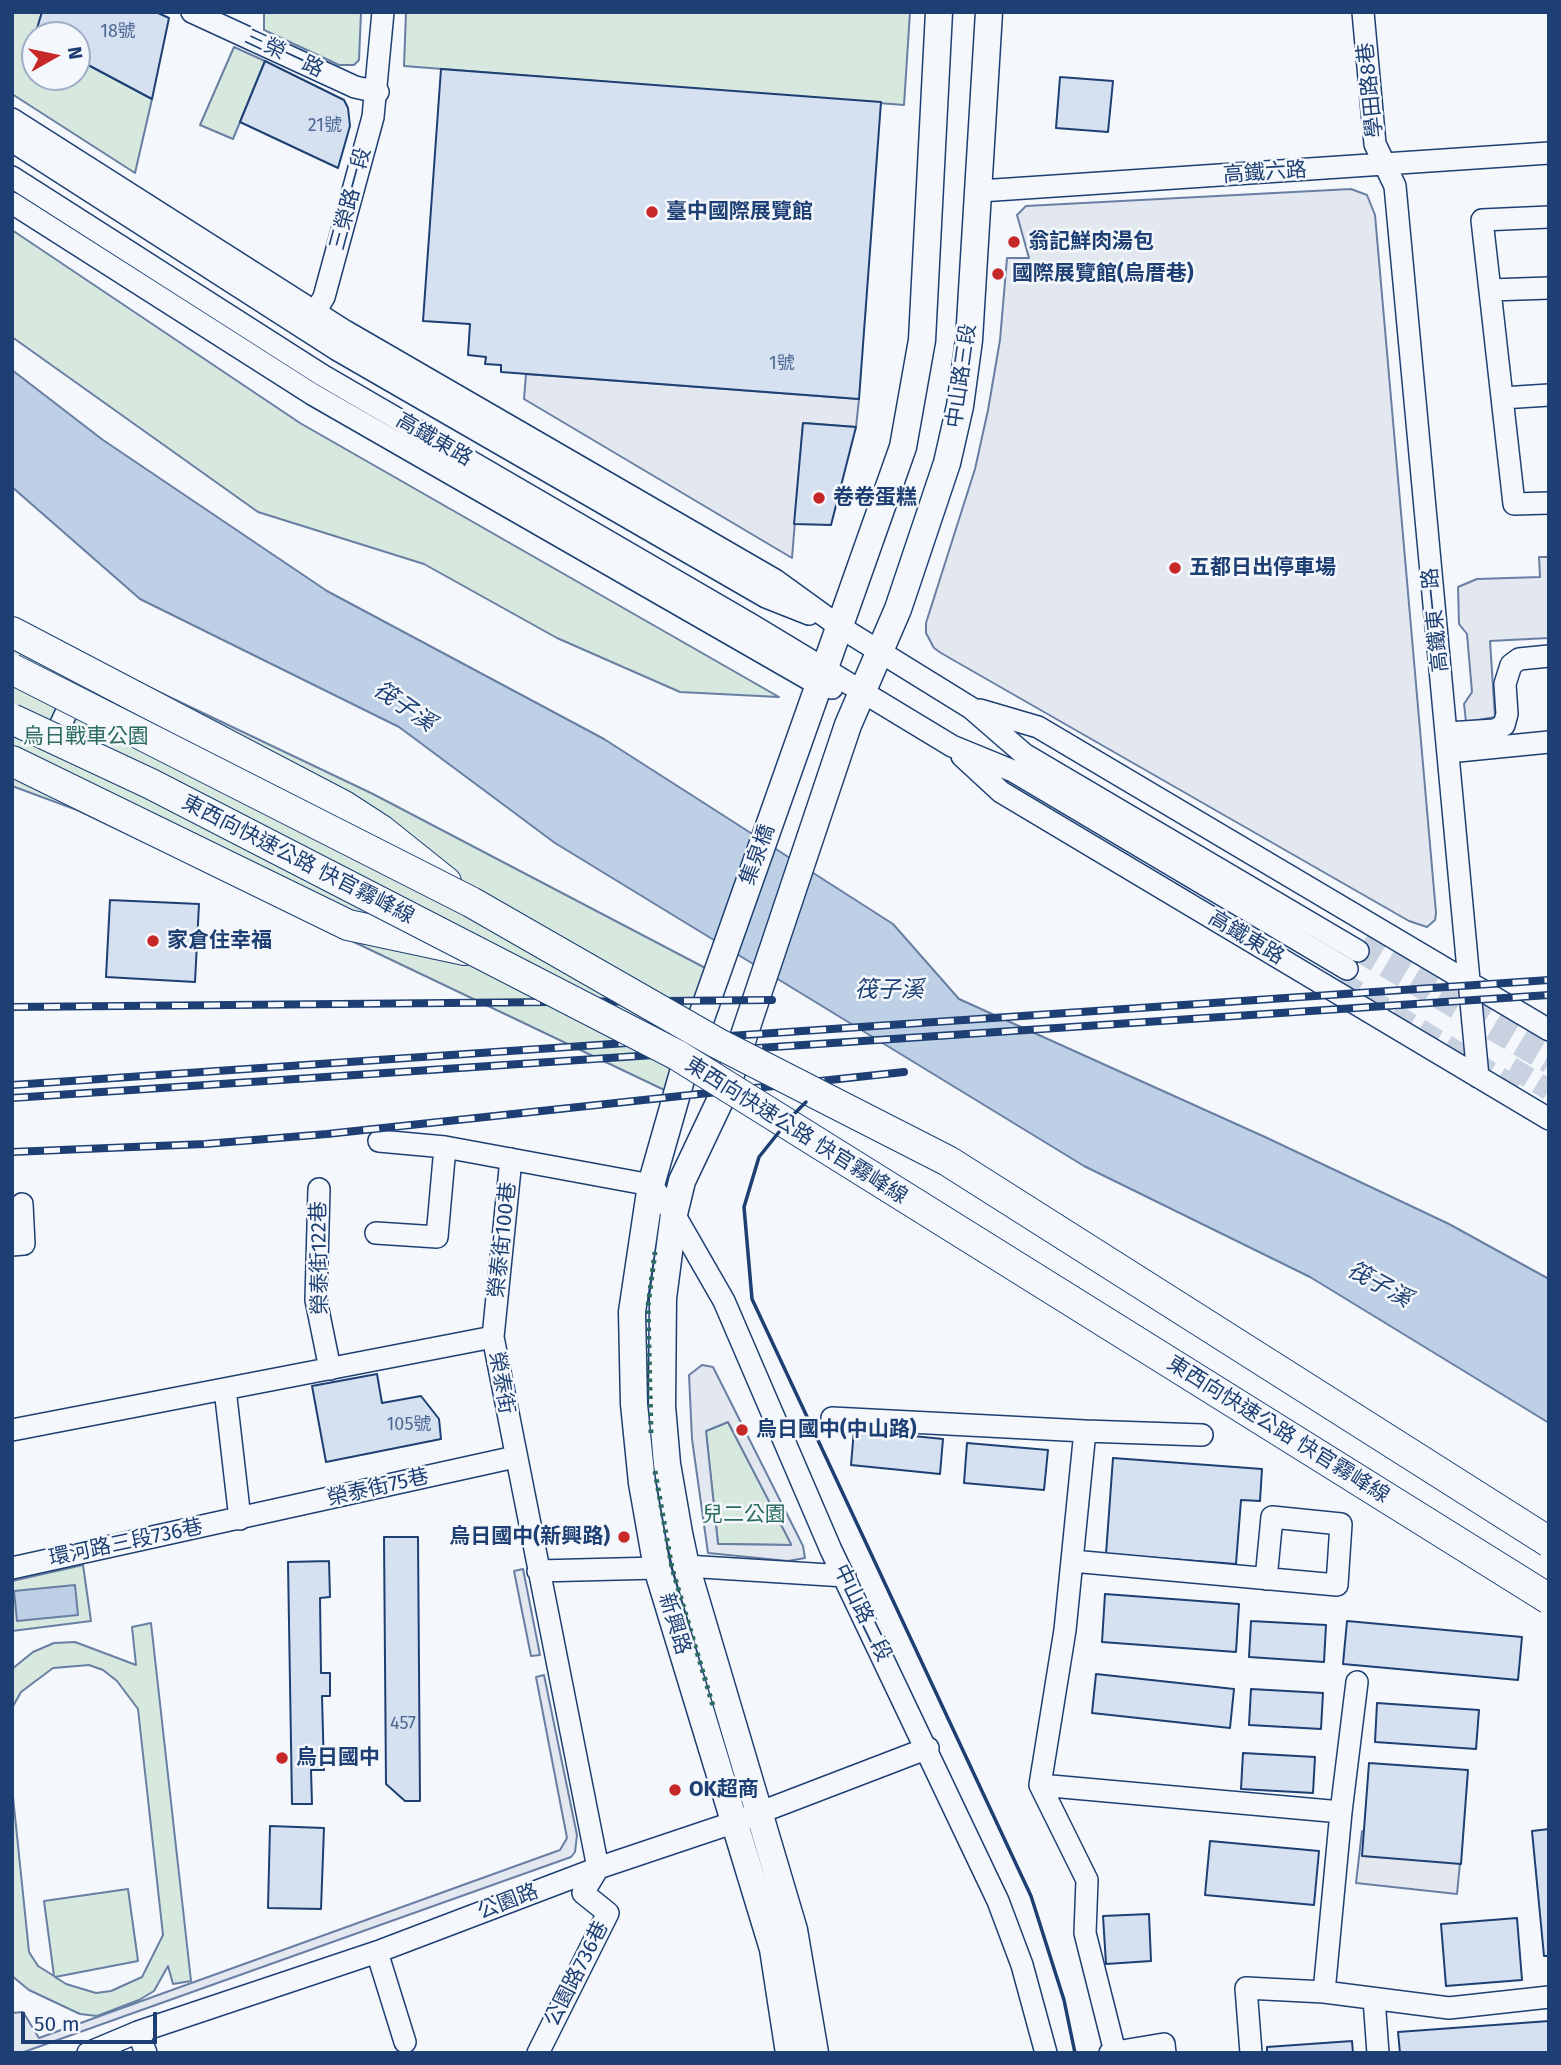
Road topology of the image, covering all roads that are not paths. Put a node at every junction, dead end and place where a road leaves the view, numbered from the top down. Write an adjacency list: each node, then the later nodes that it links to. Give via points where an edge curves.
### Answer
1 (191, 12): 6 (street, 三榮一路, via 355,88)
2 (383, 12): 6 (street, 三榮路一段)
3 (939, 12): 23 (main road, 中山路三段, via 927,279 916,386 885,506)
4 (989, 12): 12 (main road, 中山路三段)
5 (1363, 12): 10 (street, 學田路8巷, via 1375,144)
6 (378, 92): 17 (street, 三榮路一段, via 324,296)
7 (12, 119): 17 (street, 高鐵東路)
8 (12, 141): 17 (street, 高鐵東路)
9 (1549, 153): 10 (street, 高鐵六路)
10 (1385, 166): 12 (street, 高鐵六路); 36 (street, 高鐵東一路, via 1397,198)
11 (12, 177): 18 (street, 高鐵東路)
12 (980, 191): 25 (main road, 中山路三段, via 969,340 957,417 928,525)
13 (12, 202): 19 (street, 高鐵東路)
14 (1549, 216): 16 (street, via 1482,220)
15 (1549, 288): 16 (street)
16 (1490, 290): 21 (street)
17 (309, 321): 18 (street, 三榮路一段); 23 (street, 高鐵東路, via 766,597)
18 (289, 355): 19 (street, 三榮路一段); 29 (street, 高鐵東路, via 752,625)
19 (278, 373): 29 (street, 高鐵東路)
20 (1549, 395): 21 (street)
21 (1502, 398): 22 (street, via 1514,504)
22 (1549, 503)
23 (840, 627): 25 (street, 高鐵東路); 29 (main road, 中山路三段)
24 (12, 632): 40 (highway, bridge, via 344,806)
25 (880, 652): 30 (main road, 中山路三段); 32 (street, 高鐵東路)
26 (1549, 656): 36 (street, via 1519,659 1511,665 1505,684 1504,725)
27 (12, 670): 40 (highway, 東西向快速公路 快官霧峰線, bridge)
28 (12, 682): 34 (street)
29 (818, 686): 30 (street, 高鐵東路); 46 (main road, 集泉橋)
30 (862, 693): 35 (main road, 中山路三段); 38 (street, 高鐵東路)
31 (12, 706): 34 (street)
32 (971, 708): 41 (street, 高鐵東路, via 1024,754); 44 (street, 高鐵東路, via 1038,727)
33 (12, 719): 42 (highway, 東西向快速公路 快官霧峰線, bridge, via 163,790)
34 (64, 719): 46 (street, via 356,856)
35 (849, 722): 55 (main road, 集泉橋, via 727,1086 682,1181)
36 (1448, 742): 37 (street); 44 (street, 高鐵東一路)
37 (1549, 742)
38 (952, 746): 43 (street, 高鐵東路, via 1013,771); 47 (street, 高鐵東路, via 1001,792)
39 (12, 761): 42 (highway, via 348,925)
40 (471, 902): 67 (highway, 東西向快速公路 快官霧峰線, bridge, via 717,1043 948,1161)
41 (1363, 944)
42 (472, 951): 75 (highway, 東西向快速公路 快官霧峰線, bridge, via 677,1055)
43 (1343, 975)
44 (1471, 984): 45 (street, 高鐵東路); 47 (street, 高鐵東一路)
45 (1549, 1030)
46 (691, 1045): 52 (main road)
47 (1478, 1077): 48 (street, 高鐵東路)
48 (1549, 1119)
49 (379, 1141): 50 (street)
50 (445, 1147): 51 (street); 56 (street, via 437,1237)
51 (511, 1159): 52 (street, 榮泰街100巷); 58 (street, 榮泰街100巷)
52 (651, 1185): 55 (street, 中山路二段); 71 (main road, 新興路, via 632,1312 634,1404)
53 (319, 1189): 59 (street, 榮泰街122巷, via 316,1300)
54 (22, 1204): 57 (street, via 24,1244)
55 (674, 1214): 69 (main road, 新興路, via 663,1298 662,1406 667,1464); 73 (street, 中山路二段, via 724,1301)
56 (376, 1233)
57 (12, 1245)
58 (493, 1337): 59 (street, 榮泰街); 65 (street, 榮泰街)
59 (330, 1369): 60 (street, 榮泰街)
60 (225, 1389): 62 (street, 榮泰街); 66 (street)
61 (832, 1418): 63 (street)
62 (12, 1430)
63 (1085, 1431): 64 (street); 68 (street)
64 (1202, 1435)
65 (515, 1457): 66 (street, 榮泰街75巷); 72 (street, 榮泰街)
66 (240, 1519): 70 (street, 環河路三段736巷)
67 (1549, 1542)
68 (1072, 1561): 74 (street); 78 (street)
69 (686, 1566): 73 (street); 80 (main road, 新興路)
70 (12, 1568)
71 (657, 1569): 72 (street); 80 (main road, 新興路)
72 (538, 1571): 81 (street, 榮泰街)
73 (845, 1576): 77 (street, 中山路二段)
74 (1266, 1579): 74 (street, via 1337,1585 1341,1524 1272,1517)
75 (1549, 1599)
76 (1357, 1682): 79 (street)
77 (928, 1748): 80 (street, 公園路); 94 (street, 中山路二段, via 998,1901 1022,1965)
78 (1040, 1785): 79 (street); 88 (street, via 1087,1880 1085,1933)
79 (1341, 1812): 83 (street)
80 (747, 1817): 81 (street, 公園路); 92 (main road, 新興路); 93 (main road, 新興路, via 794,1930)
81 (598, 1868): 82 (street, 公園路); 91 (street, 公園路736巷, via 583,1893 608,1913)
82 (377, 1951): 86 (street, 公園路); 87 (street)
83 (1324, 1992): 85 (street); 96 (street, via 1246,1988)
84 (1549, 1997): 85 (street, via 1449,2008)
85 (1374, 1998): 97 (street)
86 (138, 2032): 89 (street, 公園路); 90 (street)
87 (405, 2042)
88 (1113, 2052): 95 (street, via 1164,2044)
89 (88, 2053)
90 (146, 2053)
91 (538, 2053)
92 (789, 2053)
93 (815, 2053)
94 (1046, 2053)
95 (1164, 2053)
96 (1251, 2053)
97 (1378, 2053)

